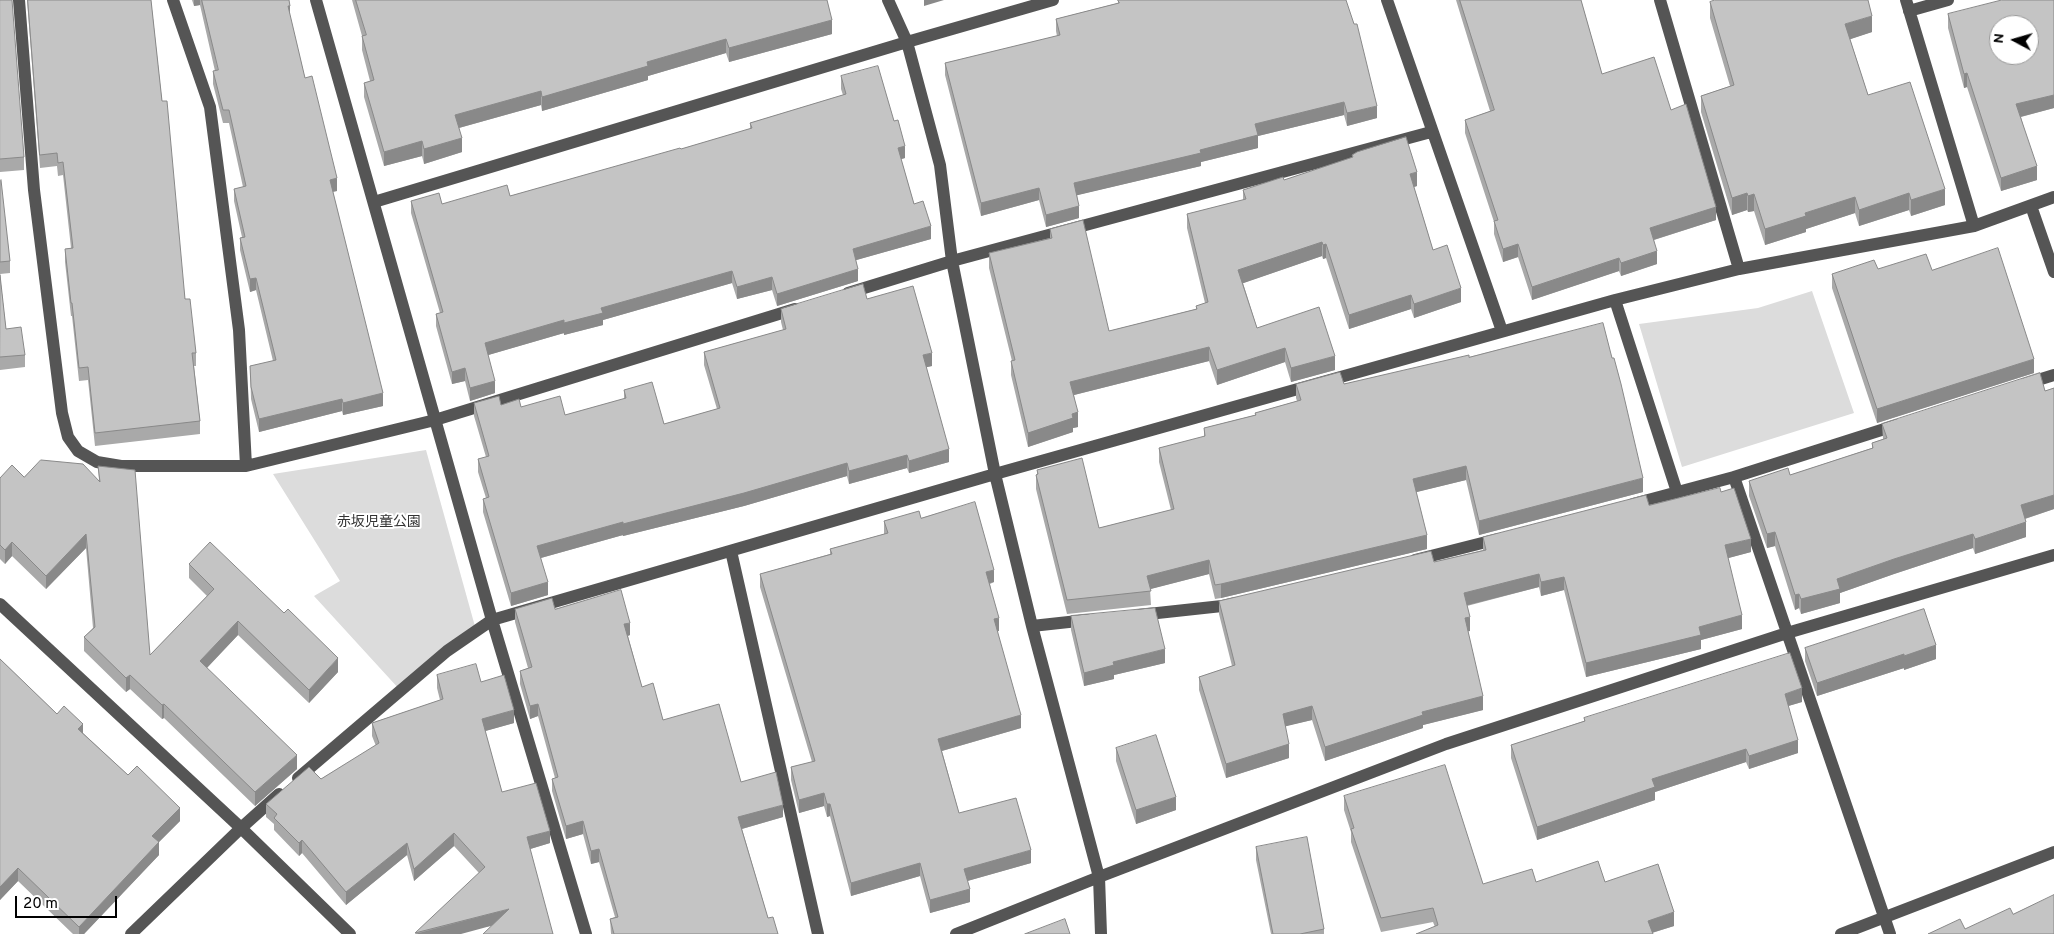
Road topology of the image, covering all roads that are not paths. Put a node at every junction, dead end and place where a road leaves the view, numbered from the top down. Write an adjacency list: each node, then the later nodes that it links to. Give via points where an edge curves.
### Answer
1 (18, 0): 27 (street, via 34,190 62,413 68,437 78,451 97,462 121,466)
2 (173, 0): 27 (street, via 210,107 239,330)
3 (888, 0): 10 (street)
4 (1053, 0): 10 (street)
5 (1387, 0): 11 (street)
6 (1660, 0): 17 (street)
7 (1948, 0): 9 (street)
8 (319, 1): 13 (street)
9 (1908, 6): 15 (street)
10 (907, 42): 13 (street); 16 (street, via 940,165)
11 (1431, 132): 16 (street); 22 (street)
12 (2054, 197): 14 (street)
13 (374, 202): 25 (street)
14 (2031, 206): 15 (street); 18 (street)
15 (1974, 226): 17 (street)
16 (952, 261): 19 (street); 28 (street)
17 (1738, 269): 20 (street)
18 (2054, 272)
19 (839, 295)
20 (1615, 300): 22 (street); 30 (street)
21 (811, 304): 25 (street)
22 (1502, 331): 28 (street)
23 (2054, 375): 24 (street)
24 (2016, 387)
25 (435, 420): 27 (street); 40 (street)
26 (1913, 420): 29 (street)
27 (246, 466)
28 (995, 474): 33 (street); 41 (street)
29 (1734, 477): 30 (street); 42 (street)
30 (1677, 492): 31 (street)
31 (1620, 507)
32 (1506, 536): 35 (street)
33 (730, 551): 40 (street); 50 (street)
34 (2054, 555): 42 (street)
35 (1401, 563)
36 (1250, 600): 38 (street)
37 (0, 604): 43 (street)
38 (1127, 616)
39 (1098, 619): 41 (street)
40 (492, 620): 43 (street, via 447,651); 49 (street)
41 (1032, 626): 45 (street)
42 (1786, 632): 45 (street, via 1446,744); 46 (street)
43 (240, 828): 47 (street); 48 (street)
44 (2054, 852): 46 (street)
45 (1098, 877): 51 (street); 52 (street)
46 (1884, 917): 53 (street); 54 (street)
47 (132, 934)
48 (350, 934)
49 (586, 934)
50 (818, 934)
51 (956, 934)
52 (1101, 934)
53 (1842, 934)
54 (1890, 934)

